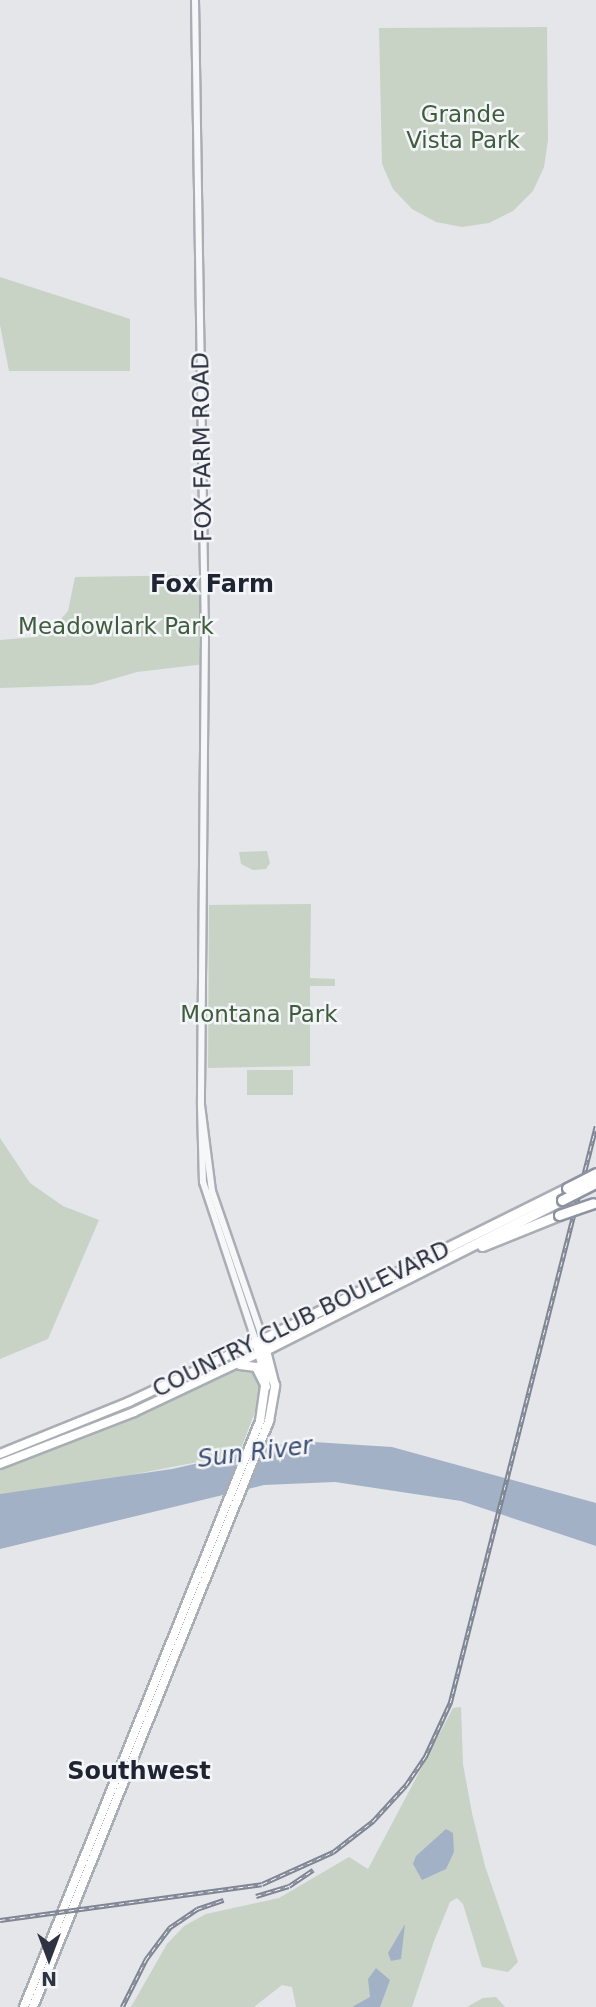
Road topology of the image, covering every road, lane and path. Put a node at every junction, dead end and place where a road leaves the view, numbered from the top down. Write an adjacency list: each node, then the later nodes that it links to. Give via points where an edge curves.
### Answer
1 (195, 0): 6 (street, FOX FARM ROAD, via 205,635 201,1105 212,1191)
2 (596, 1173): 6 (highway, COUNTRY CLUB BOULEVARD, bridge)
3 (596, 1183): 5 (highway, COUNTRY CLUB BOULEVARD, bridge)
4 (595, 1203): 5 (highway, bridge)
5 (451, 1256): 7 (highway, COUNTRY CLUB BOULEVARD)
6 (259, 1340): 7 (main road); 11 (main road, COUNTRY CLUB BOULEVARD, via 130,1402)
7 (263, 1351): 8 (main road, COUNTRY CLUB BOULEVARD); 9 (main road); 10 (main road, via 275,1386)
8 (234, 1366): 9 (main road, via 256,1367); 12 (main road, COUNTRY CLUB BOULEVARD)
9 (266, 1387): 10 (main road)
10 (261, 1431): 13 (main road, via 216,1530); 14 (main road)
11 (0, 1454)
12 (0, 1464)
13 (24, 2007)
14 (33, 2007)

